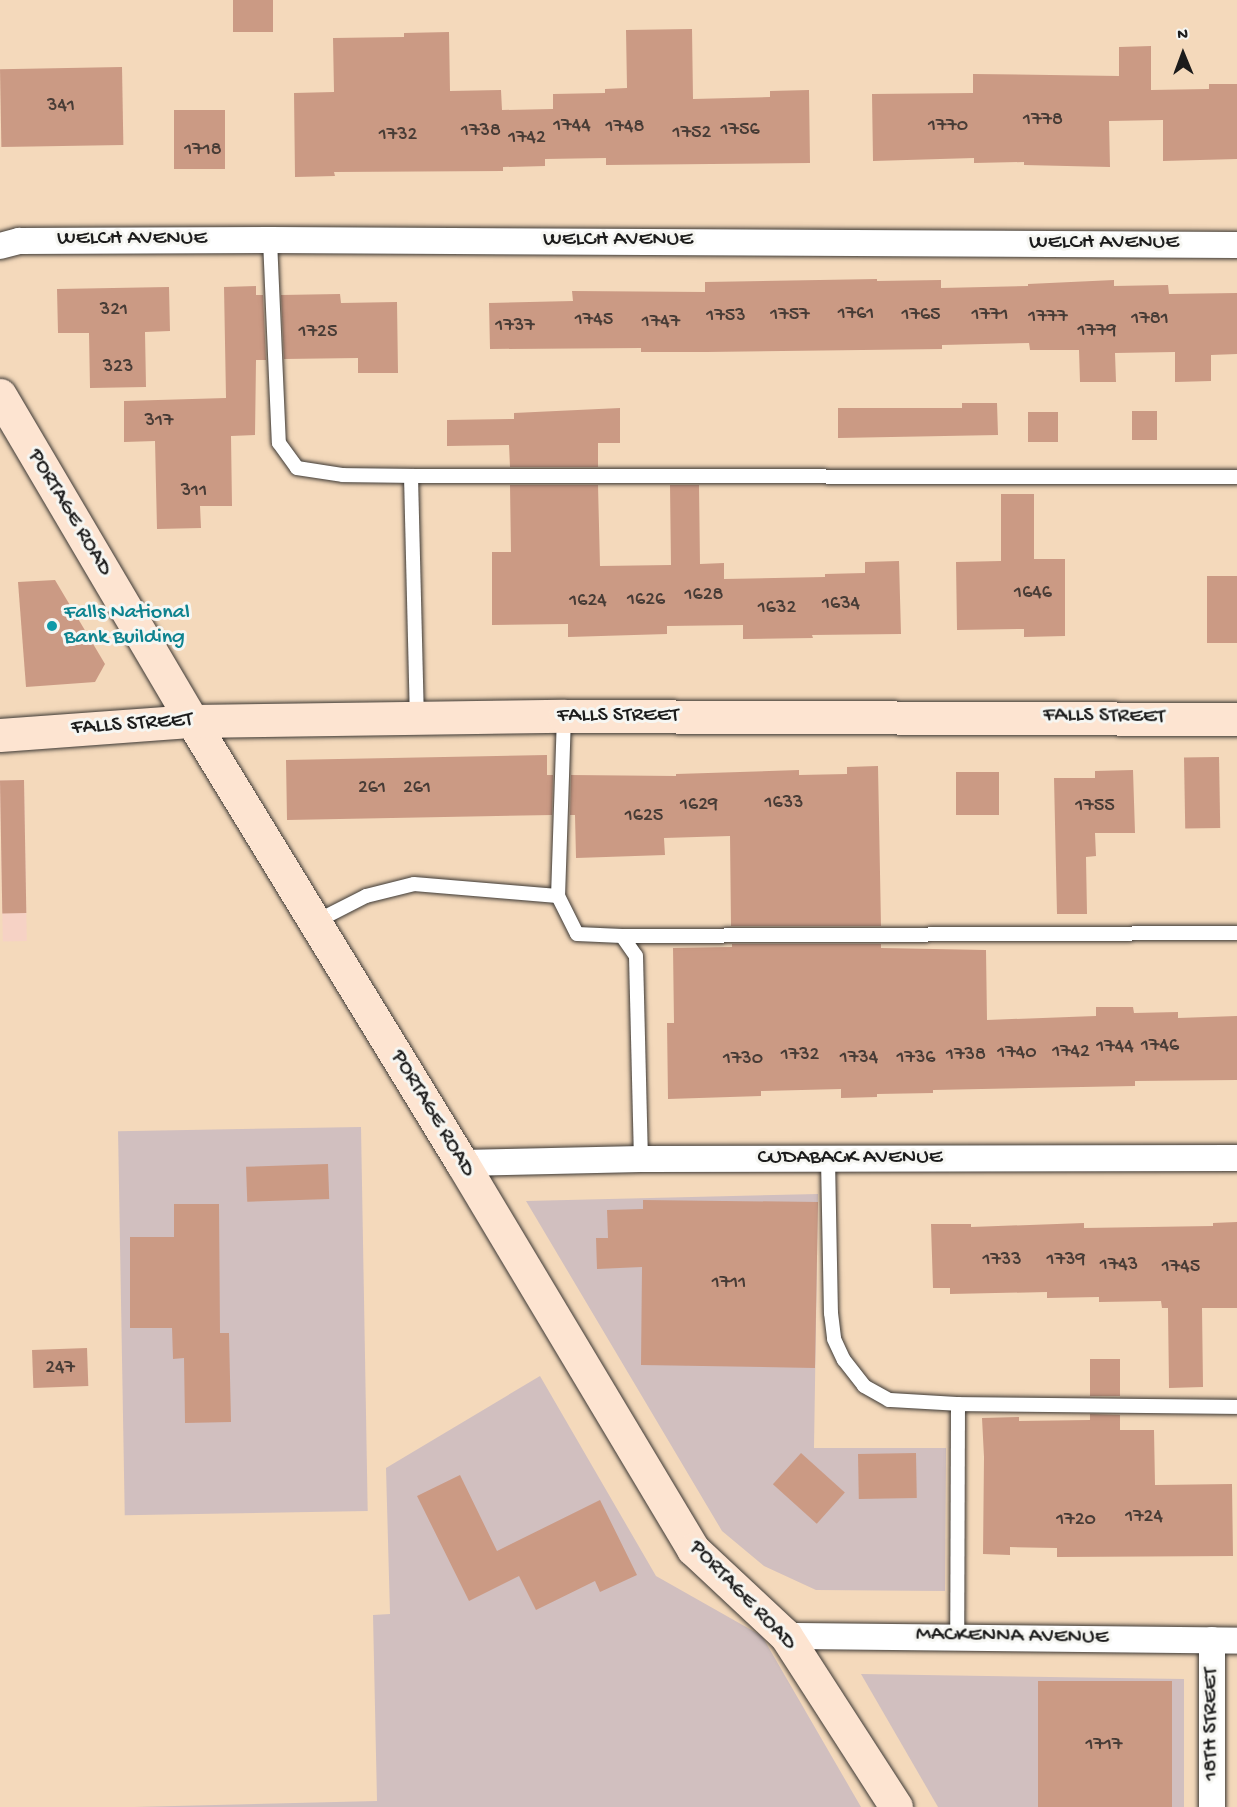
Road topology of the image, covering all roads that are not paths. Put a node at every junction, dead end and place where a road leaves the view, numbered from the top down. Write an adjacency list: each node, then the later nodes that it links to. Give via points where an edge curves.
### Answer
1 (270, 240): 2 (street, WELCH AVENUE); 3 (street, WELCH AVENUE, via 19,241); 5 (lane, via 279,443 297,468 343,475)
2 (1237, 245)
3 (0, 246)
4 (0, 395): 10 (street, PORTAGE ROAD)
5 (411, 476): 6 (lane); 9 (lane)
6 (1237, 477)
7 (564, 716): 8 (street, FALLS STREET); 9 (street, FALLS STREET); 12 (lane)
8 (1237, 718)
9 (417, 720): 10 (street, FALLS STREET)
10 (192, 721): 11 (street, FALLS STREET); 13 (street, PORTAGE ROAD)
11 (0, 735)
12 (558, 896): 13 (lane, via 414,884 366,896); 15 (lane, via 577,934)
13 (315, 922): 19 (street, PORTAGE ROAD)
14 (1237, 933): 15 (lane)
15 (622, 936): 17 (lane, via 636,956)
16 (1237, 1158): 18 (street, CUDABACK AVENUE)
17 (641, 1159): 18 (street, CUDABACK AVENUE); 19 (street, CUDABACK AVENUE)
18 (828, 1159): 20 (lane, via 831,1313 834,1339 844,1360 864,1386 889,1400)
19 (462, 1163): 22 (street, PORTAGE ROAD, via 693,1550)
20 (958, 1404): 21 (lane); 23 (lane)
21 (1237, 1407)
22 (786, 1636): 23 (street, MACKENNA AVENUE); 25 (street, PORTAGE ROAD)
23 (957, 1636): 24 (street, MACKENNA AVENUE)
24 (1225, 1641): 26 (street, 18TH STREET)
25 (896, 1807)
26 (1212, 1807)

